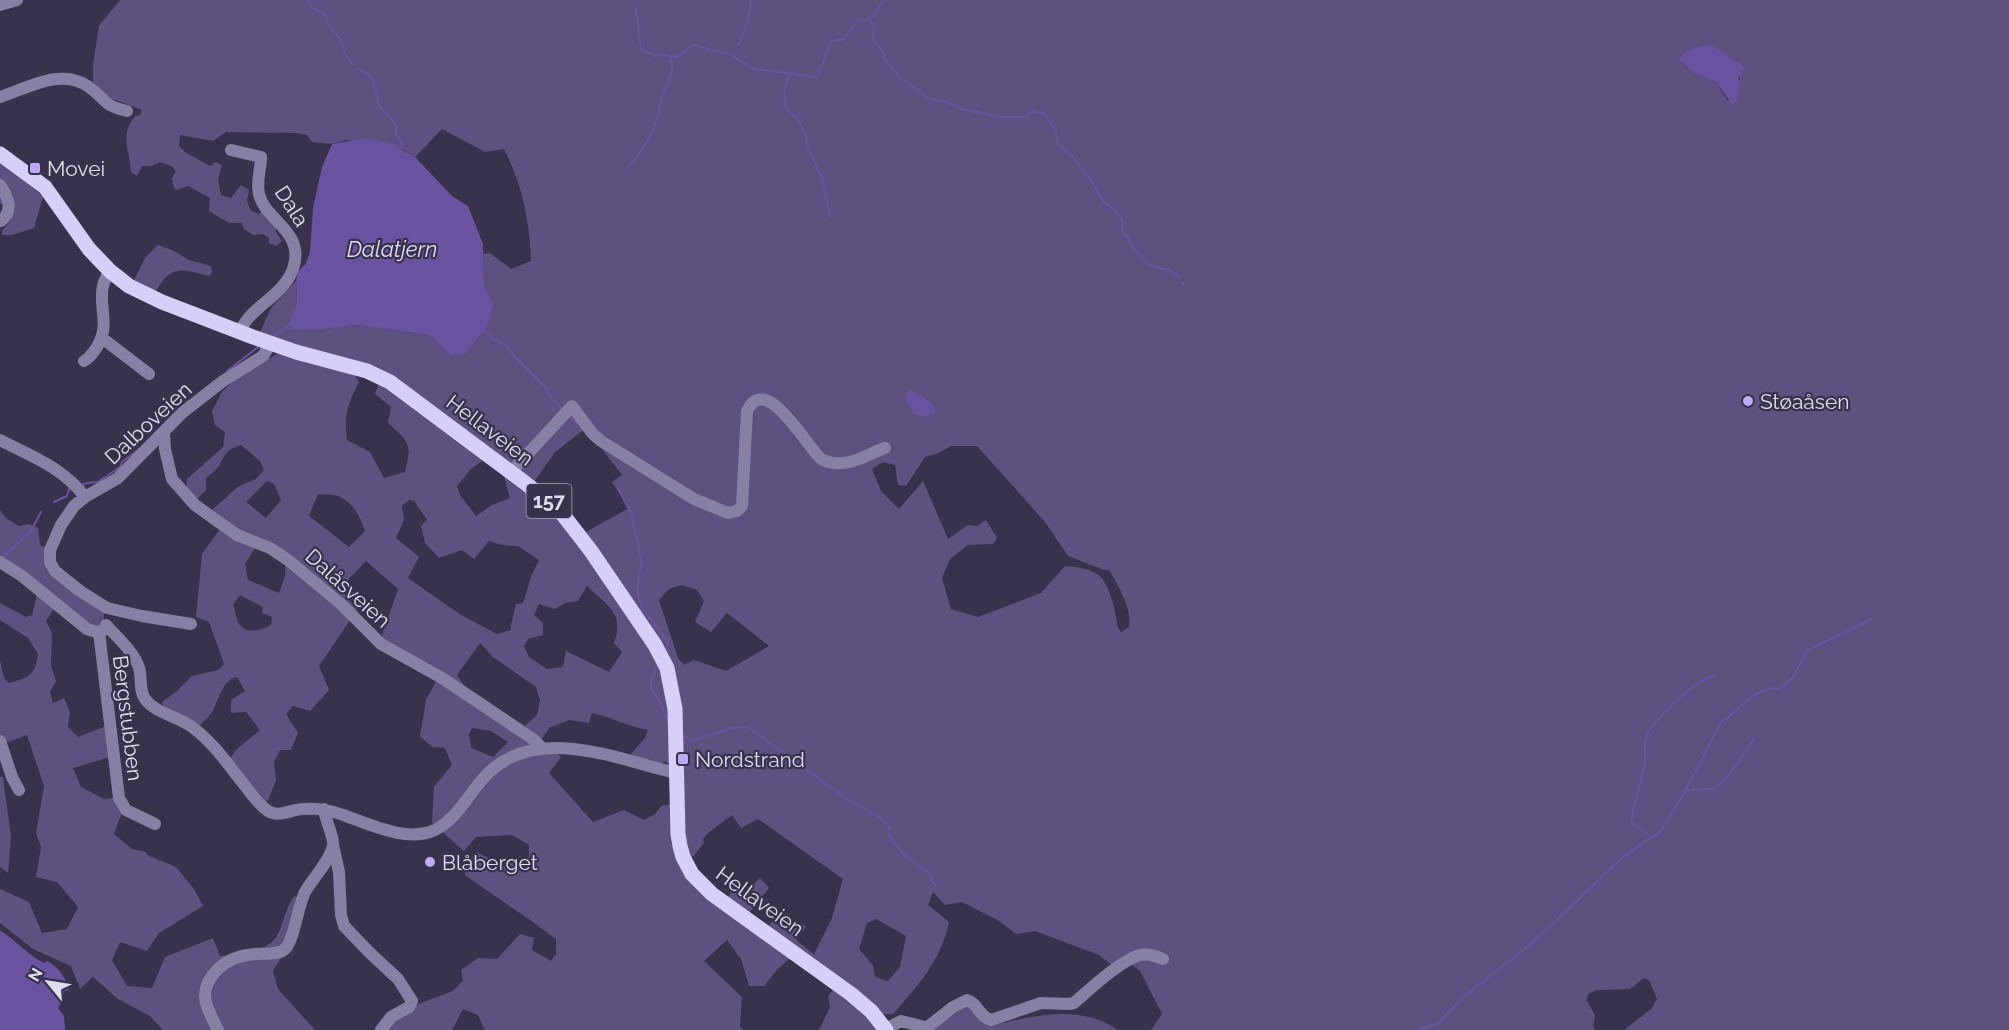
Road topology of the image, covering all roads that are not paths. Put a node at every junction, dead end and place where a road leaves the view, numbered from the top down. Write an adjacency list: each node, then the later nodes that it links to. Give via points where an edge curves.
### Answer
1 (17, 0): 2 (street)
2 (0, 5)
3 (0, 97): 4 (street, via 69,78 85,84 110,106)
4 (128, 111)
5 (231, 150): 10 (street, Dala, via 260,156 259,194 288,232 295,261 285,284)
6 (0, 154): 9 (main road, Hellaveien / 157, via 50,192 89,249)
7 (0, 185): 8 (street, via 9,209)
8 (1, 221)
9 (110, 271): 10 (main road, Hellaveien / 157, via 156,300); 11 (street, via 102,292)
10 (240, 332): 12 (main road, Hellaveien / 157)
11 (102, 338): 13 (street); 14 (street)
12 (271, 343): 15 (street, Dalboveien, via 263,356 223,381 182,413); 18 (main road, Hellaveien / 157, via 390,382)
13 (84, 361)
14 (149, 374)
15 (164, 433): 19 (street, Dalboveien, via 118,478); 25 (street, Dalåsveien, via 172,480 195,505 237,535 288,560 381,644 455,686)
16 (0, 440): 19 (street, via 59,471)
17 (885, 448): 18 (street, via 849,462 824,460 815,454 788,415 766,401 757,401 747,408 742,506 728,513 694,499 613,450 592,433 572,406)
18 (511, 472): 26 (main road, Hellaveien / 157, via 567,519 661,655 673,692)
19 (85, 497): 21 (street, Dalboveien, via 61,525 50,562 73,586)
20 (0, 562): 23 (street, via 84,627)
21 (107, 608): 22 (street); 23 (street)
22 (191, 624)
23 (103, 629): 28 (street, via 137,664 142,693 148,702 202,735 264,807 281,814 303,808); 29 (street, Bergstubben, via 119,798 126,810)
24 (0, 741): 27 (street)
25 (542, 748): 26 (street, via 582,750); 28 (street, via 495,766 440,827 424,834 400,832)
26 (677, 773): 34 (main road, Hellaveien / 157, via 680,846 698,881 851,994)
27 (19, 790)
28 (324, 809): 30 (street)
29 (155, 824)
30 (333, 844): 32 (street, via 305,892 286,949 225,962 206,982 206,1004); 33 (street, via 344,926 398,979 412,1001)
31 (1163, 959): 34 (street, via 1138,955 1074,1003 1041,1003 991,1020 967,1000 929,1026 901,1021)
32 (218, 1030)
33 (381, 1030)
34 (886, 1030)

